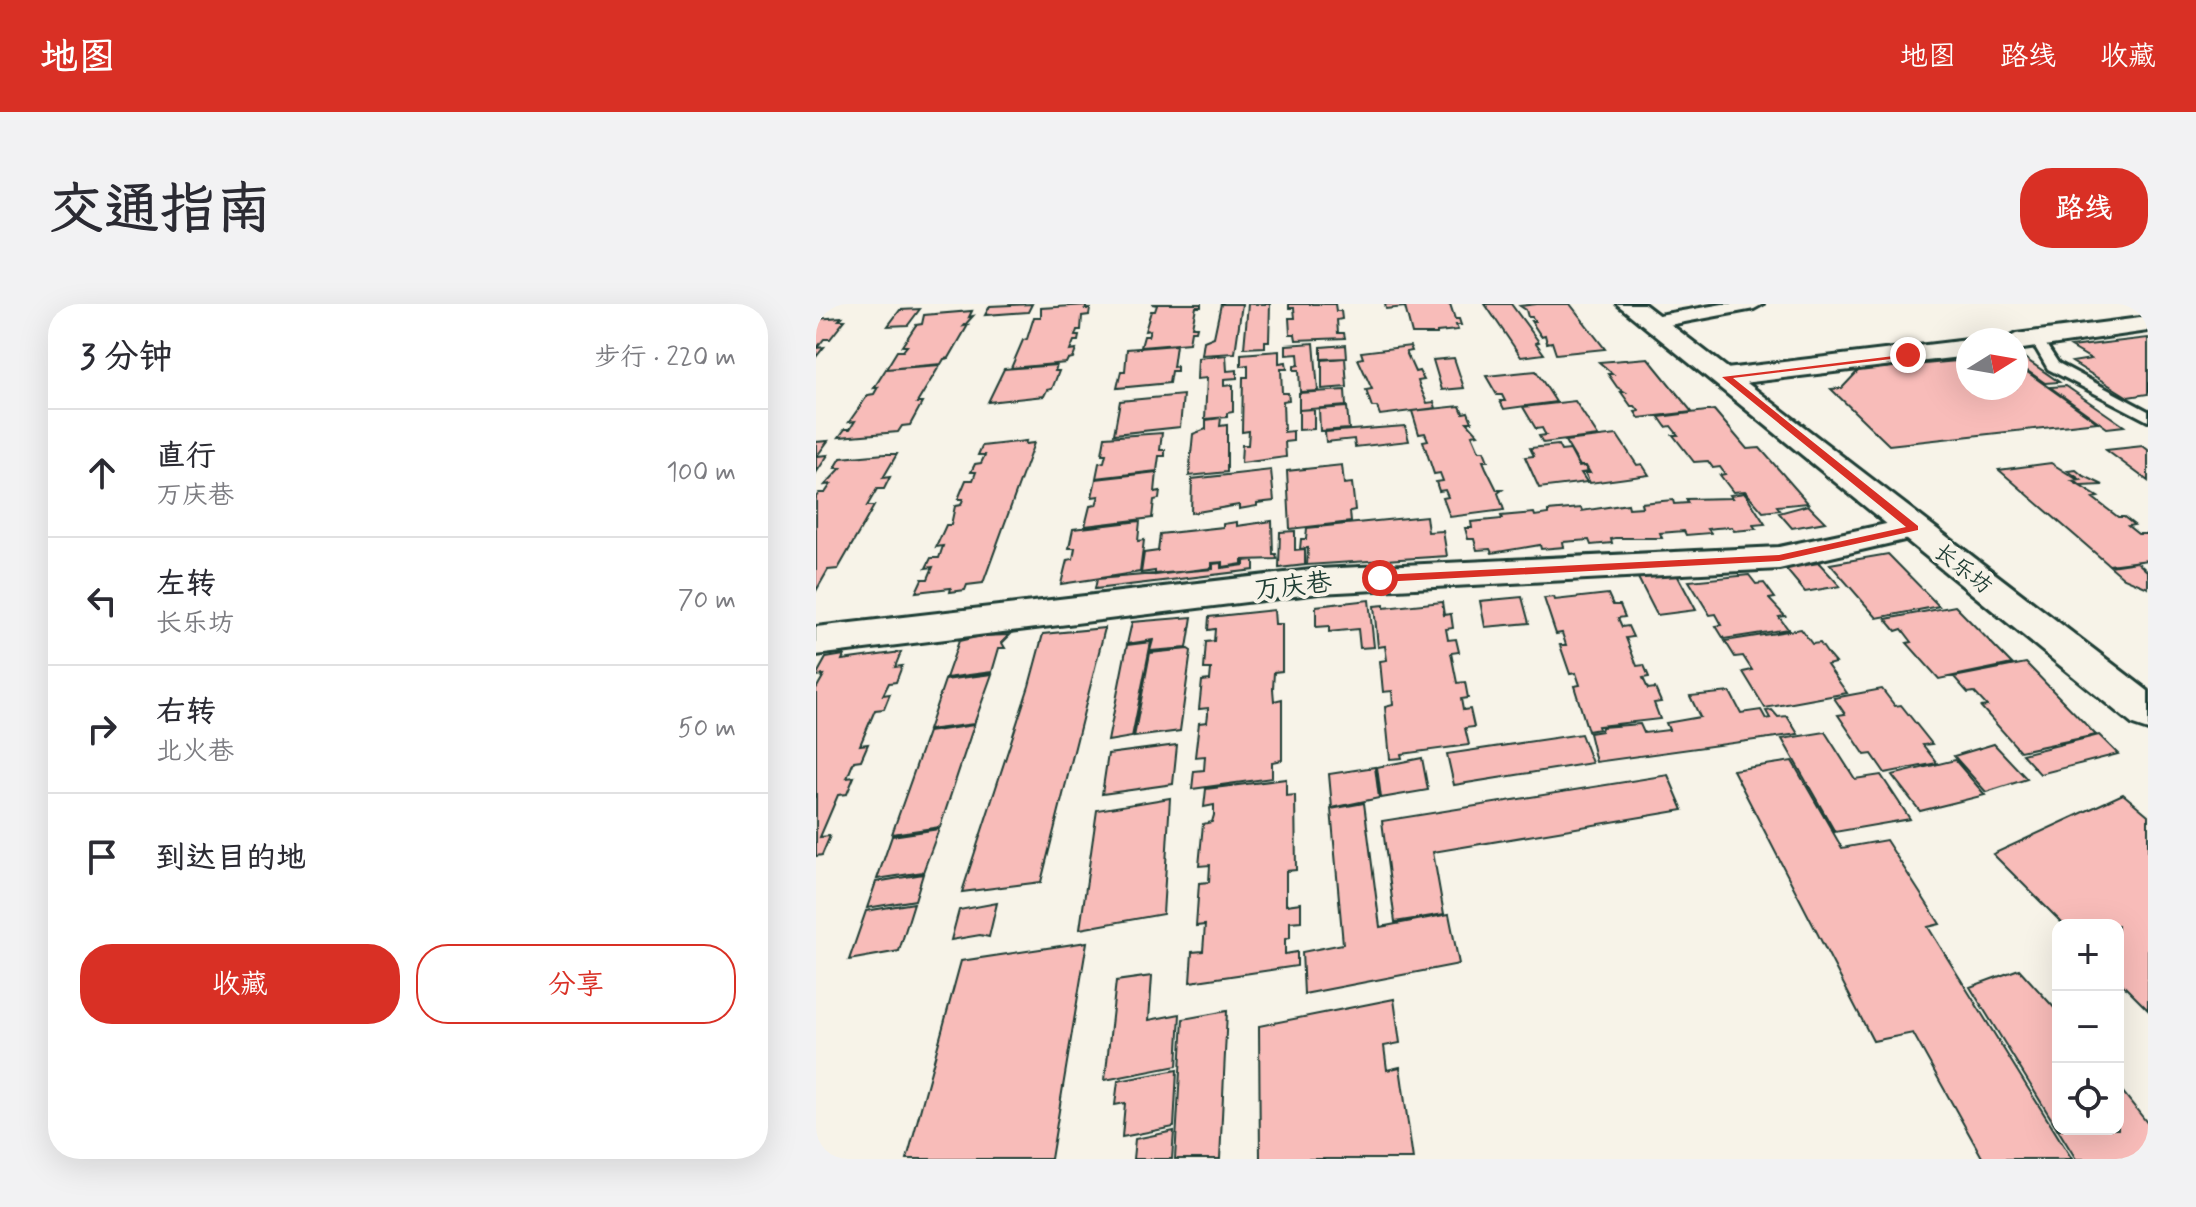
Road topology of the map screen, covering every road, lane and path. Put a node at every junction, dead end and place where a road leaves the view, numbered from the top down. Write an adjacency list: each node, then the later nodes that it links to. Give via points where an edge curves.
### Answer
1 (1754, 304): 3 (street)
2 (2063, 311): 5 (street)
3 (1641, 313): 9 (street, 长乐坊)
4 (2148, 324): 5 (street)
5 (2100, 332): 6 (street)
6 (2028, 341)
7 (2028, 343): 10 (lane, via 2053,366)
8 (1956, 349): 9 (street)
9 (1726, 377): 11 (street, 长乐坊)
10 (2148, 417)
11 (1914, 528): 12 (street, 万庆巷, via 1779,558 1319,581); 13 (street, 长乐坊)
12 (816, 641)
13 (2148, 714)

